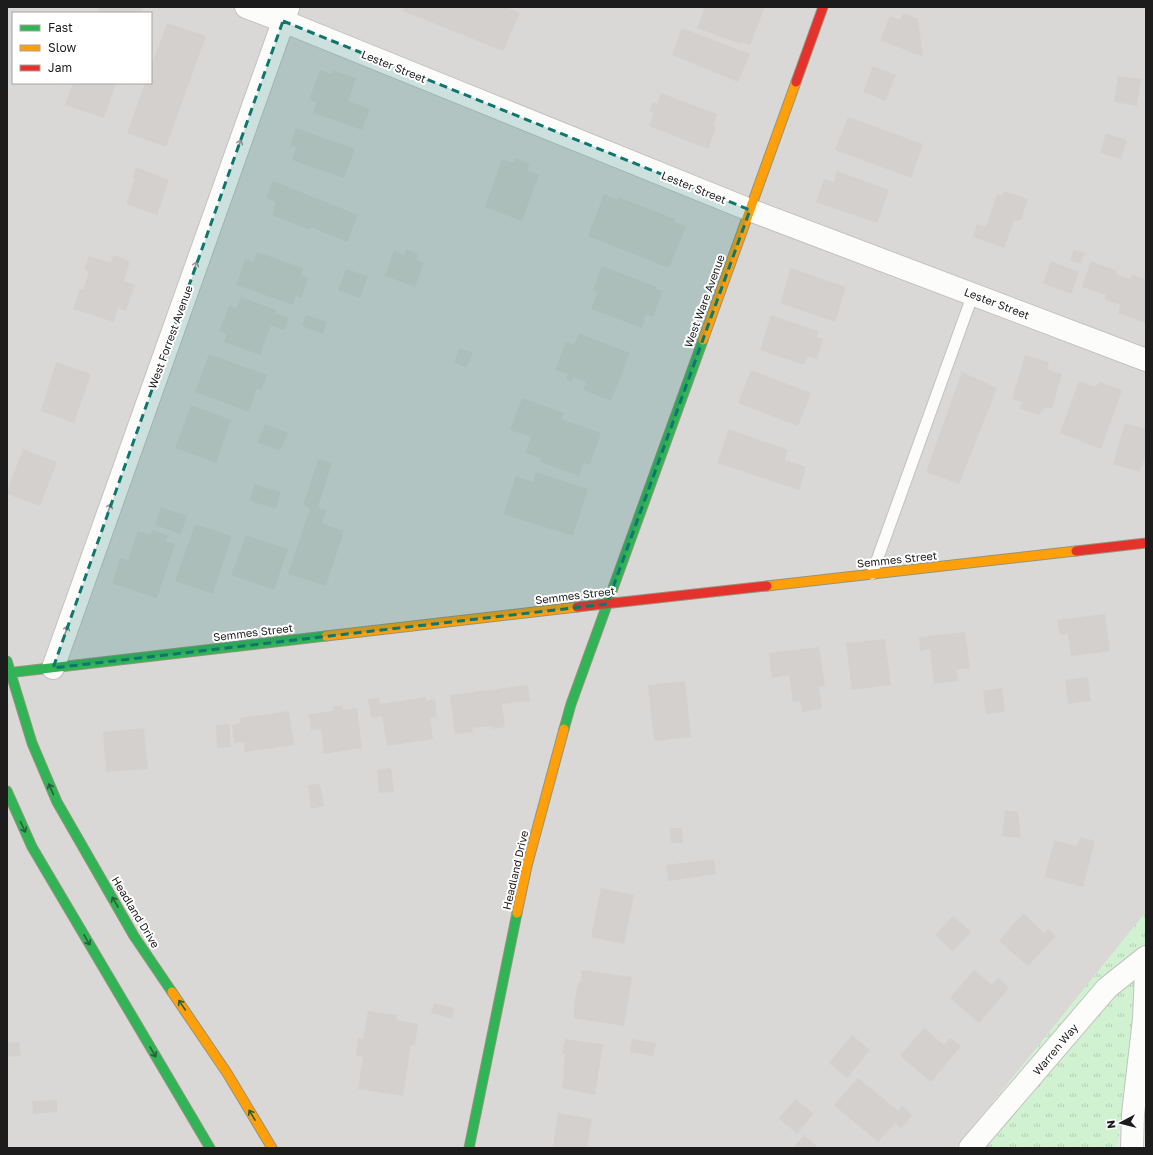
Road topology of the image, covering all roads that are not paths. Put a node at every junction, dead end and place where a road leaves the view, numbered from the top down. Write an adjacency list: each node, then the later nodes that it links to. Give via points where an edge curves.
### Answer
1 (246, 7): 3 (street, Lester Street)
2 (823, 7): 4 (street, West Ware Avenue)
3 (285, 14): 4 (street, Lester Street); 11 (street, West Forrest Avenue, one-way to 3)
4 (750, 210): 5 (street, Lester Street); 9 (street, West Ware Avenue)
5 (973, 294): 6 (street, Lester Street); 8 (lane)
6 (1146, 360)
7 (1146, 543): 8 (street, Semmes Street)
8 (872, 574): 9 (street, Semmes Street)
9 (607, 604): 11 (street, Semmes Street); 18 (street, Headland Drive, via 571,704 527,866)
10 (7, 662): 12 (street, Headland Drive)
11 (52, 668): 12 (street, Semmes Street)
12 (9, 673): 17 (street, Headland Drive, one-way to 12, via 227,1073 134,936 57,802 32,743)
13 (7, 791): 16 (street, one-way to 16, via 32,847)
14 (1146, 957): 19 (street, Warren Way, via 1107,988)
15 (1146, 972): 20 (street)
16 (210, 1148)
17 (272, 1148)
18 (469, 1148)
19 (970, 1148)
20 (1132, 1148)

